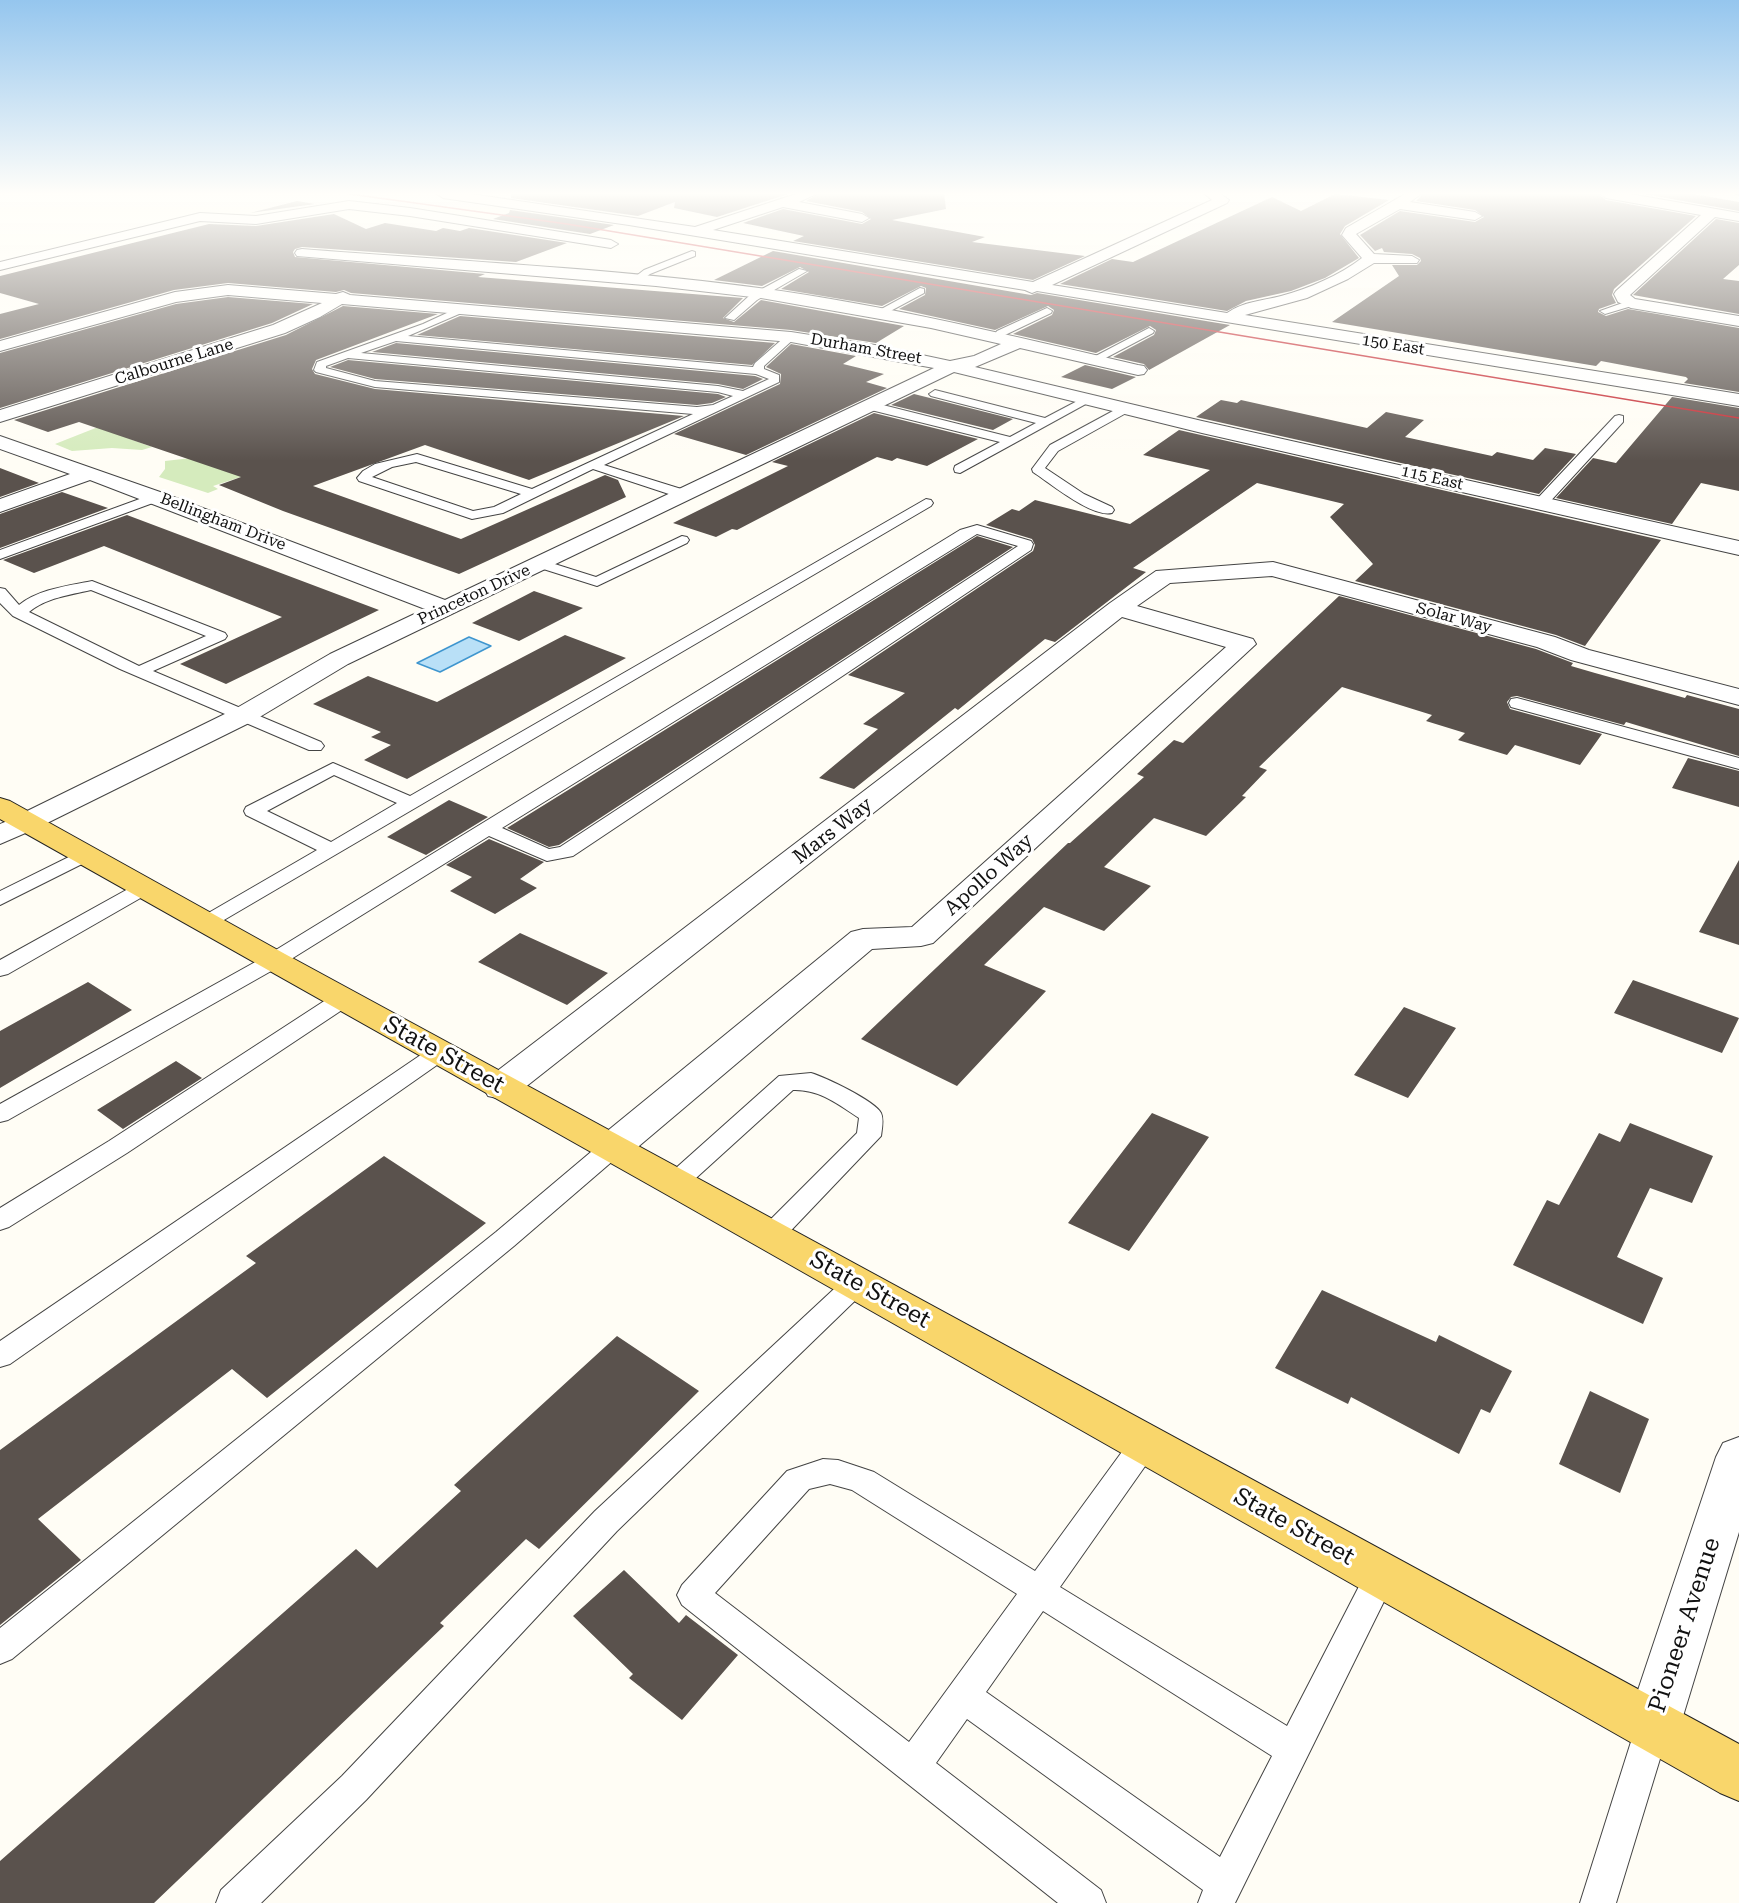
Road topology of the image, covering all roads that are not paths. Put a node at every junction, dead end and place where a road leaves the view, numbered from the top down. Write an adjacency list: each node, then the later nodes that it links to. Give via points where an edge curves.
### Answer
1 (632, 283): 11 (street)
2 (663, 283): 12 (street)
3 (779, 283): 12 (lane)
4 (1001, 283): 9 (street, 150 East)
5 (1043, 283): 9 (street)
6 (1326, 283): 22 (street, via 1292,298 1244,309)
7 (1632, 283): 14 (street, via 1622,294)
8 (359, 288): 13 (street, Calbourne Lane)
9 (1032, 288): 22 (street, 150 East)
10 (920, 291): 19 (lane)
11 (618, 293)
12 (760, 293): 19 (street); 20 (lane)
13 (340, 299): 16 (street, Durham Street); 29 (street, Durham Street, via 244,290 208,291); 42 (street, Calbourne Lane, via 296,323)
14 (1631, 303): 18 (lane); 23 (street)
15 (601, 306): 21 (street)
16 (462, 309): 21 (street, Durham Street); 26 (lane)
17 (1047, 311): 27 (lane)
18 (1605, 312)
19 (879, 313): 27 (street)
20 (730, 318)
21 (584, 319): 25 (street, Durham Street)
22 (1229, 319): 38 (street, 150 East)
23 (1739, 321)
24 (1149, 331): 31 (lane)
25 (791, 337): 32 (street, Durham Street); 34 (lane, via 762,362)
26 (394, 338): 30 (lane); 34 (lane)
27 (997, 338): 28 (street); 32 (street, via 956,357)
28 (1018, 343): 31 (street); 32 (street, via 978,362)
29 (0, 346)
30 (344, 355): 36 (lane, via 718,389); 40 (lane, via 321,364 320,370 375,384 686,411)
31 (1094, 360): 33 (street)
32 (956, 365): 37 (street, Durham Street); 39 (street, Princeton Drive)
33 (1138, 370)
34 (758, 371): 36 (lane, via 775,380)
35 (935, 394): 44 (lane)
36 (746, 395): 40 (lane)
37 (1087, 400): 41 (street, Durham Street); 44 (lane)
38 (1739, 400)
39 (871, 406): 45 (lane); 53 (street, Princeton Drive)
40 (716, 408): 49 (lane)
41 (1124, 409): 56 (street, 115 East); 58 (lane, via 1054,448 1038,469 1079,497)
42 (0, 416)
43 (1619, 419): 56 (lane)
44 (1046, 422): 45 (lane)
45 (1011, 441): 50 (lane)
46 (0, 442): 47 (street, Bellingham Drive)
47 (22, 449): 48 (street); 51 (street, Bellingham Drive)
48 (0, 456)
49 (592, 465): 52 (lane); 53 (lane)
50 (960, 469)
51 (91, 473): 54 (street, Bellingham Drive); 57 (street)
52 (532, 494): 52 (lane, via 498,510 472,515 364,478 367,473 397,461 417,458)
53 (686, 495): 62 (street, Princeton Drive)
54 (156, 496): 61 (lane); 65 (street, Bellingham Drive)
55 (926, 503): 74 (lane)
56 (1541, 503): 60 (street, 115 East)
57 (0, 506)
58 (1107, 510)
59 (682, 540): 62 (lane, via 597,582)
60 (1739, 548)
61 (0, 555)
62 (542, 564): 65 (street, Princeton Drive)
63 (1164, 576): 66 (street, Mars Way); 69 (street, Solar Way, via 1273,569)
64 (0, 592): 67 (lane)
65 (445, 608): 71 (street, Princeton Drive, via 339,659)
66 (1118, 608): 88 (street, Mars Way); 90 (street, Apollo Way, via 1244,644 921,936 863,939)
67 (18, 613): 68 (lane); 68 (lane, via 32,602 55,593 92,585 219,636)
68 (140, 671): 71 (lane)
69 (1739, 697)
70 (1517, 703): 73 (lane)
71 (244, 715): 72 (lane); 76 (street, Princeton Drive)
72 (315, 746)
73 (1739, 764)
74 (411, 803): 79 (lane); 79 (lane, via 333,768 253,812)
75 (0, 807): 76 (main road, State Street)
76 (27, 822): 78 (street, Princeton Drive); 80 (main road, State Street)
77 (487, 828): 77 (lane, via 964,533 977,529 1026,544 1024,550 566,852 547,855); 84 (lane)
78 (0, 835)
79 (331, 849): 83 (lane)
80 (85, 855): 81 (main road, State Street); 82 (lane)
81 (144, 888): 83 (main road, State Street); 85 (lane)
82 (0, 899)
83 (205, 923): 84 (main road, State Street)
84 (273, 962): 86 (main road, State Street); 89 (lane)
85 (0, 969)
86 (343, 999): 87 (main road, State Street); 92 (lane)
87 (439, 1053): 88 (main road, State Street); 95 (lane)
88 (501, 1087): 90 (main road, State Street)
89 (0, 1114)
90 (613, 1147): 91 (main road, State Street); 100 (lane)
91 (676, 1182): 93 (main road, State Street); 93 (lane, via 787,1082 811,1081 871,1115 868,1136)
92 (0, 1220)
93 (771, 1235): 94 (main road, State Street)
94 (857, 1283): 96 (main road, State Street); 107 (lane, via 606,1521 354,1788)
95 (0, 1356)
96 (1145, 1443): 98 (main road, State Street); 99 (lane)
97 (1739, 1456): 102 (street, Pioneer Avenue)
98 (1381, 1575): 102 (main road, State Street); 103 (lane)
99 (1039, 1590): 101 (lane); 103 (lane); 104 (lane, via 863,1481 818,1470 798,1480 693,1594)
100 (0, 1648)
101 (963, 1696): 104 (lane); 106 (lane)
102 (1653, 1726): 105 (main road, State Street); 109 (lane)
103 (1293, 1749): 106 (lane)
104 (913, 1766): 108 (lane)
105 (1739, 1774)
106 (1221, 1894)
107 (234, 1903)
108 (1088, 1903)
109 (1598, 1903)

